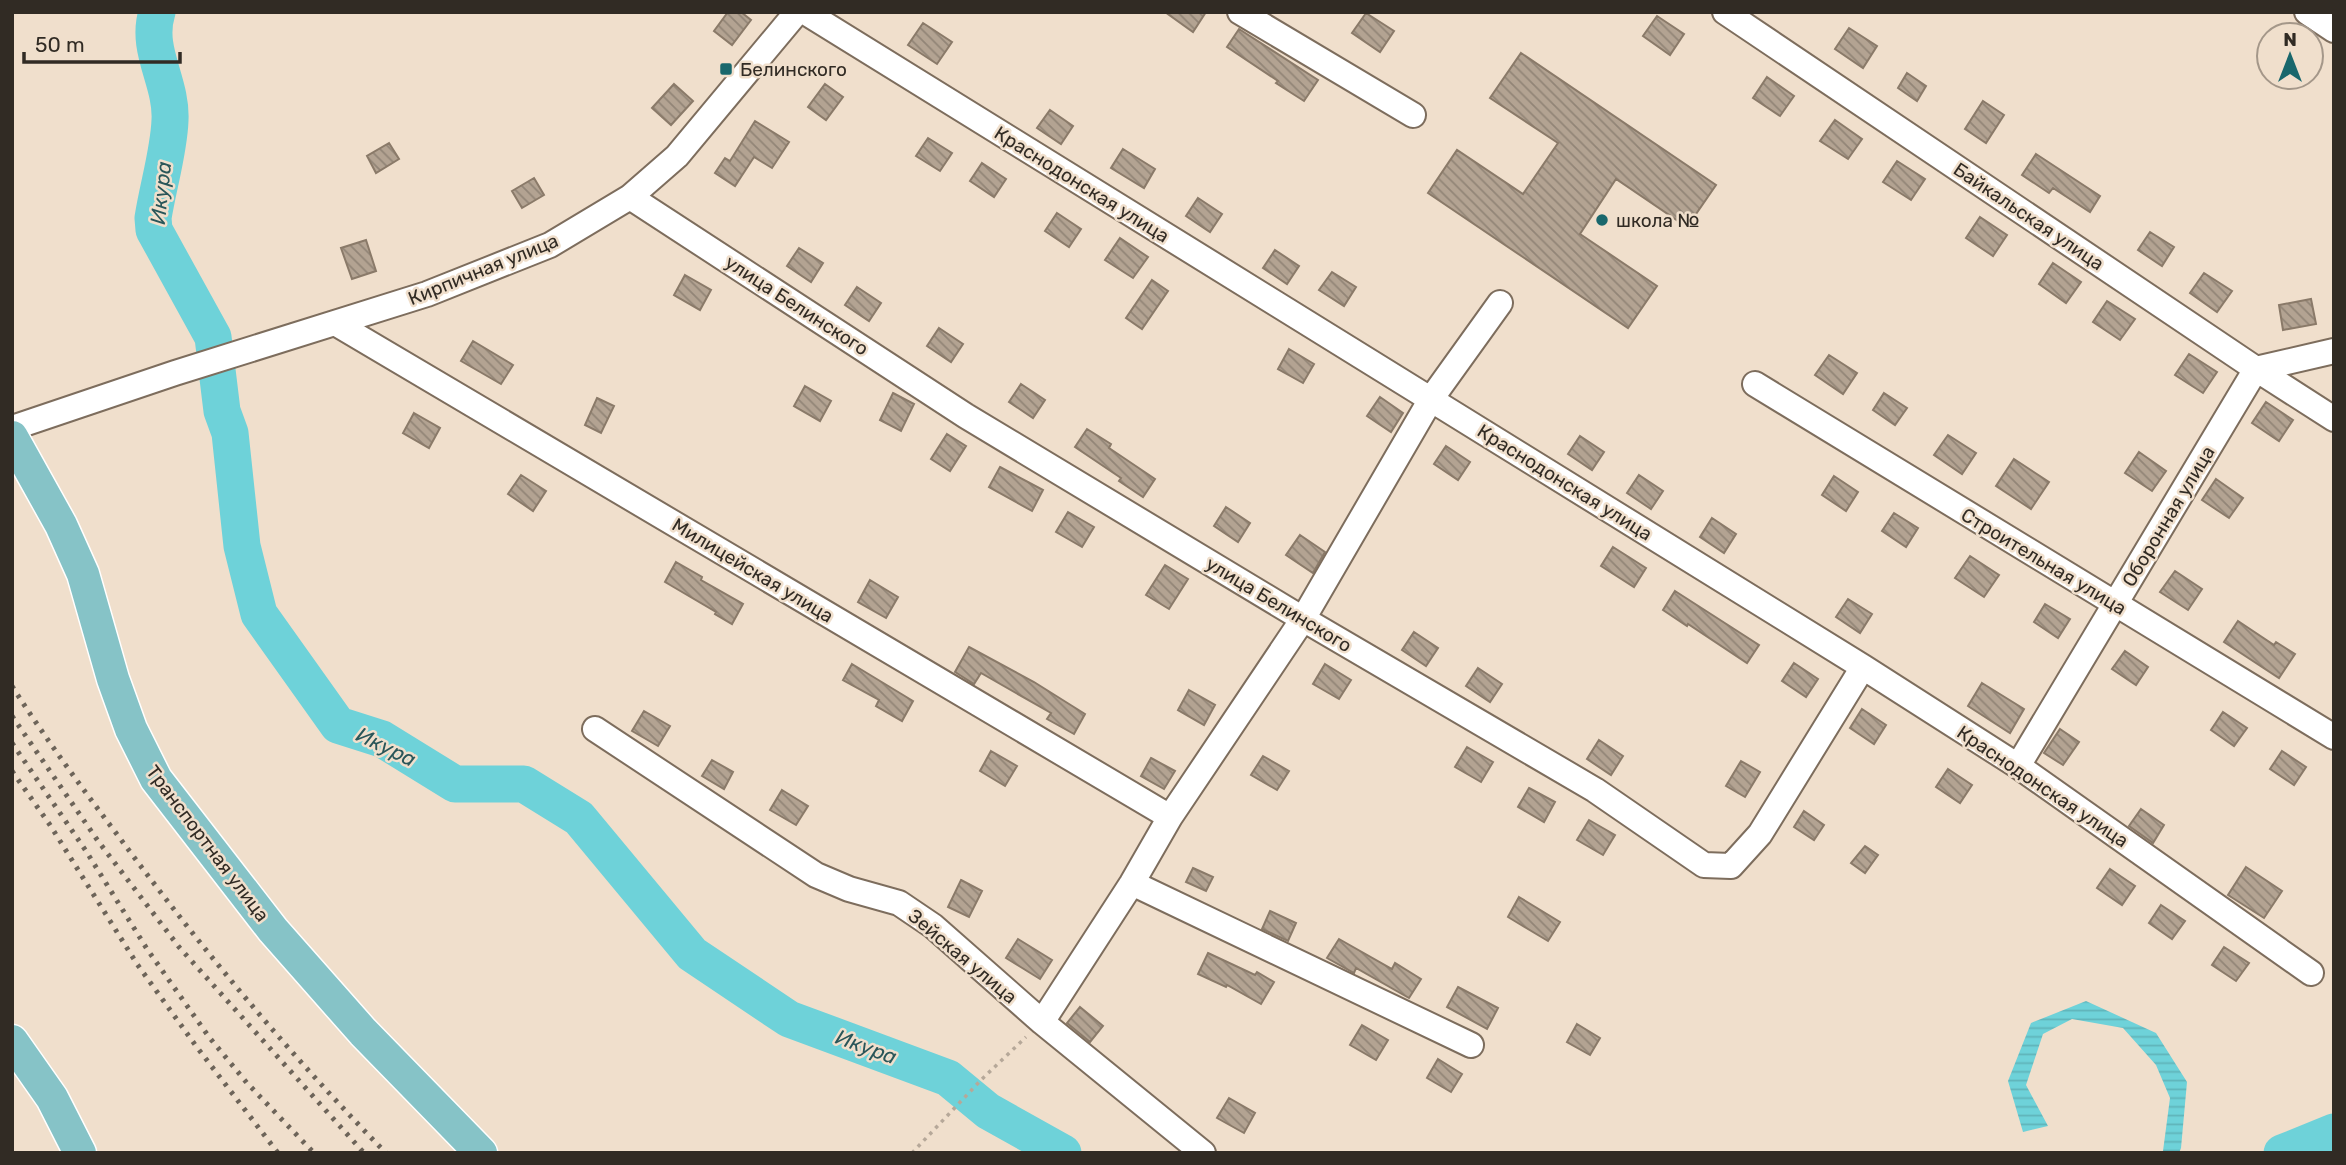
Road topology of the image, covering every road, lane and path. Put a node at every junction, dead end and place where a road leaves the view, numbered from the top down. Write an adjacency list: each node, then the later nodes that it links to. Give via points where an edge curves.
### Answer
1 (797, 12): 8 (street, Кирпичная улица, via 677,156)
2 (805, 12): 14 (street, Краснодонская улица)
3 (1240, 12): 7 (street)
4 (1725, 12): 12 (street, Байкальская улица)
5 (2307, 12): 6 (street)
6 (2334, 30)
7 (1413, 115)
8 (630, 197): 10 (street, Кирпичная улица, via 550,245 427,294); 19 (street, улица Белинского, via 966,416)
9 (1500, 303): 14 (street)
10 (335, 323): 16 (street, Кирпичная улица); 24 (street, Милицейская улица)
11 (2334, 351): 12 (street)
12 (2256, 369): 15 (street, Байкальская улица); 18 (street, Оборонная улица)
13 (1755, 384): 18 (street, Строительная улица)
14 (1431, 399): 19 (street); 20 (street, Краснодонская улица)
15 (2334, 419)
16 (12, 428)
17 (12, 437): 31 (main road, Транспортная улица, via 83,573 113,679 156,779 273,930 363,1032)
18 (2115, 604): 22 (street, Строительная улица); 23 (street, Оборонная улица)
19 (1303, 619): 20 (street, улица Белинского, via 1595,790 1704,866 1731,866 1760,834); 24 (street)
20 (1863, 667): 23 (street, Краснодонская улица)
21 (595, 729): 27 (street, Зейская улица, via 816,875 899,903 933,926)
22 (2334, 737)
23 (2018, 766): 26 (street, Краснодонская улица)
24 (1170, 817): 25 (street)
25 (1132, 884): 27 (street); 29 (street)
26 (2311, 973)
27 (1042, 1022): 32 (path); 33 (street, Зейская улица)
28 (12, 1041): 30 (main road, via 52,1098)
29 (1471, 1045)
30 (80, 1153)
31 (481, 1153)
32 (912, 1153)
33 (1203, 1153)

